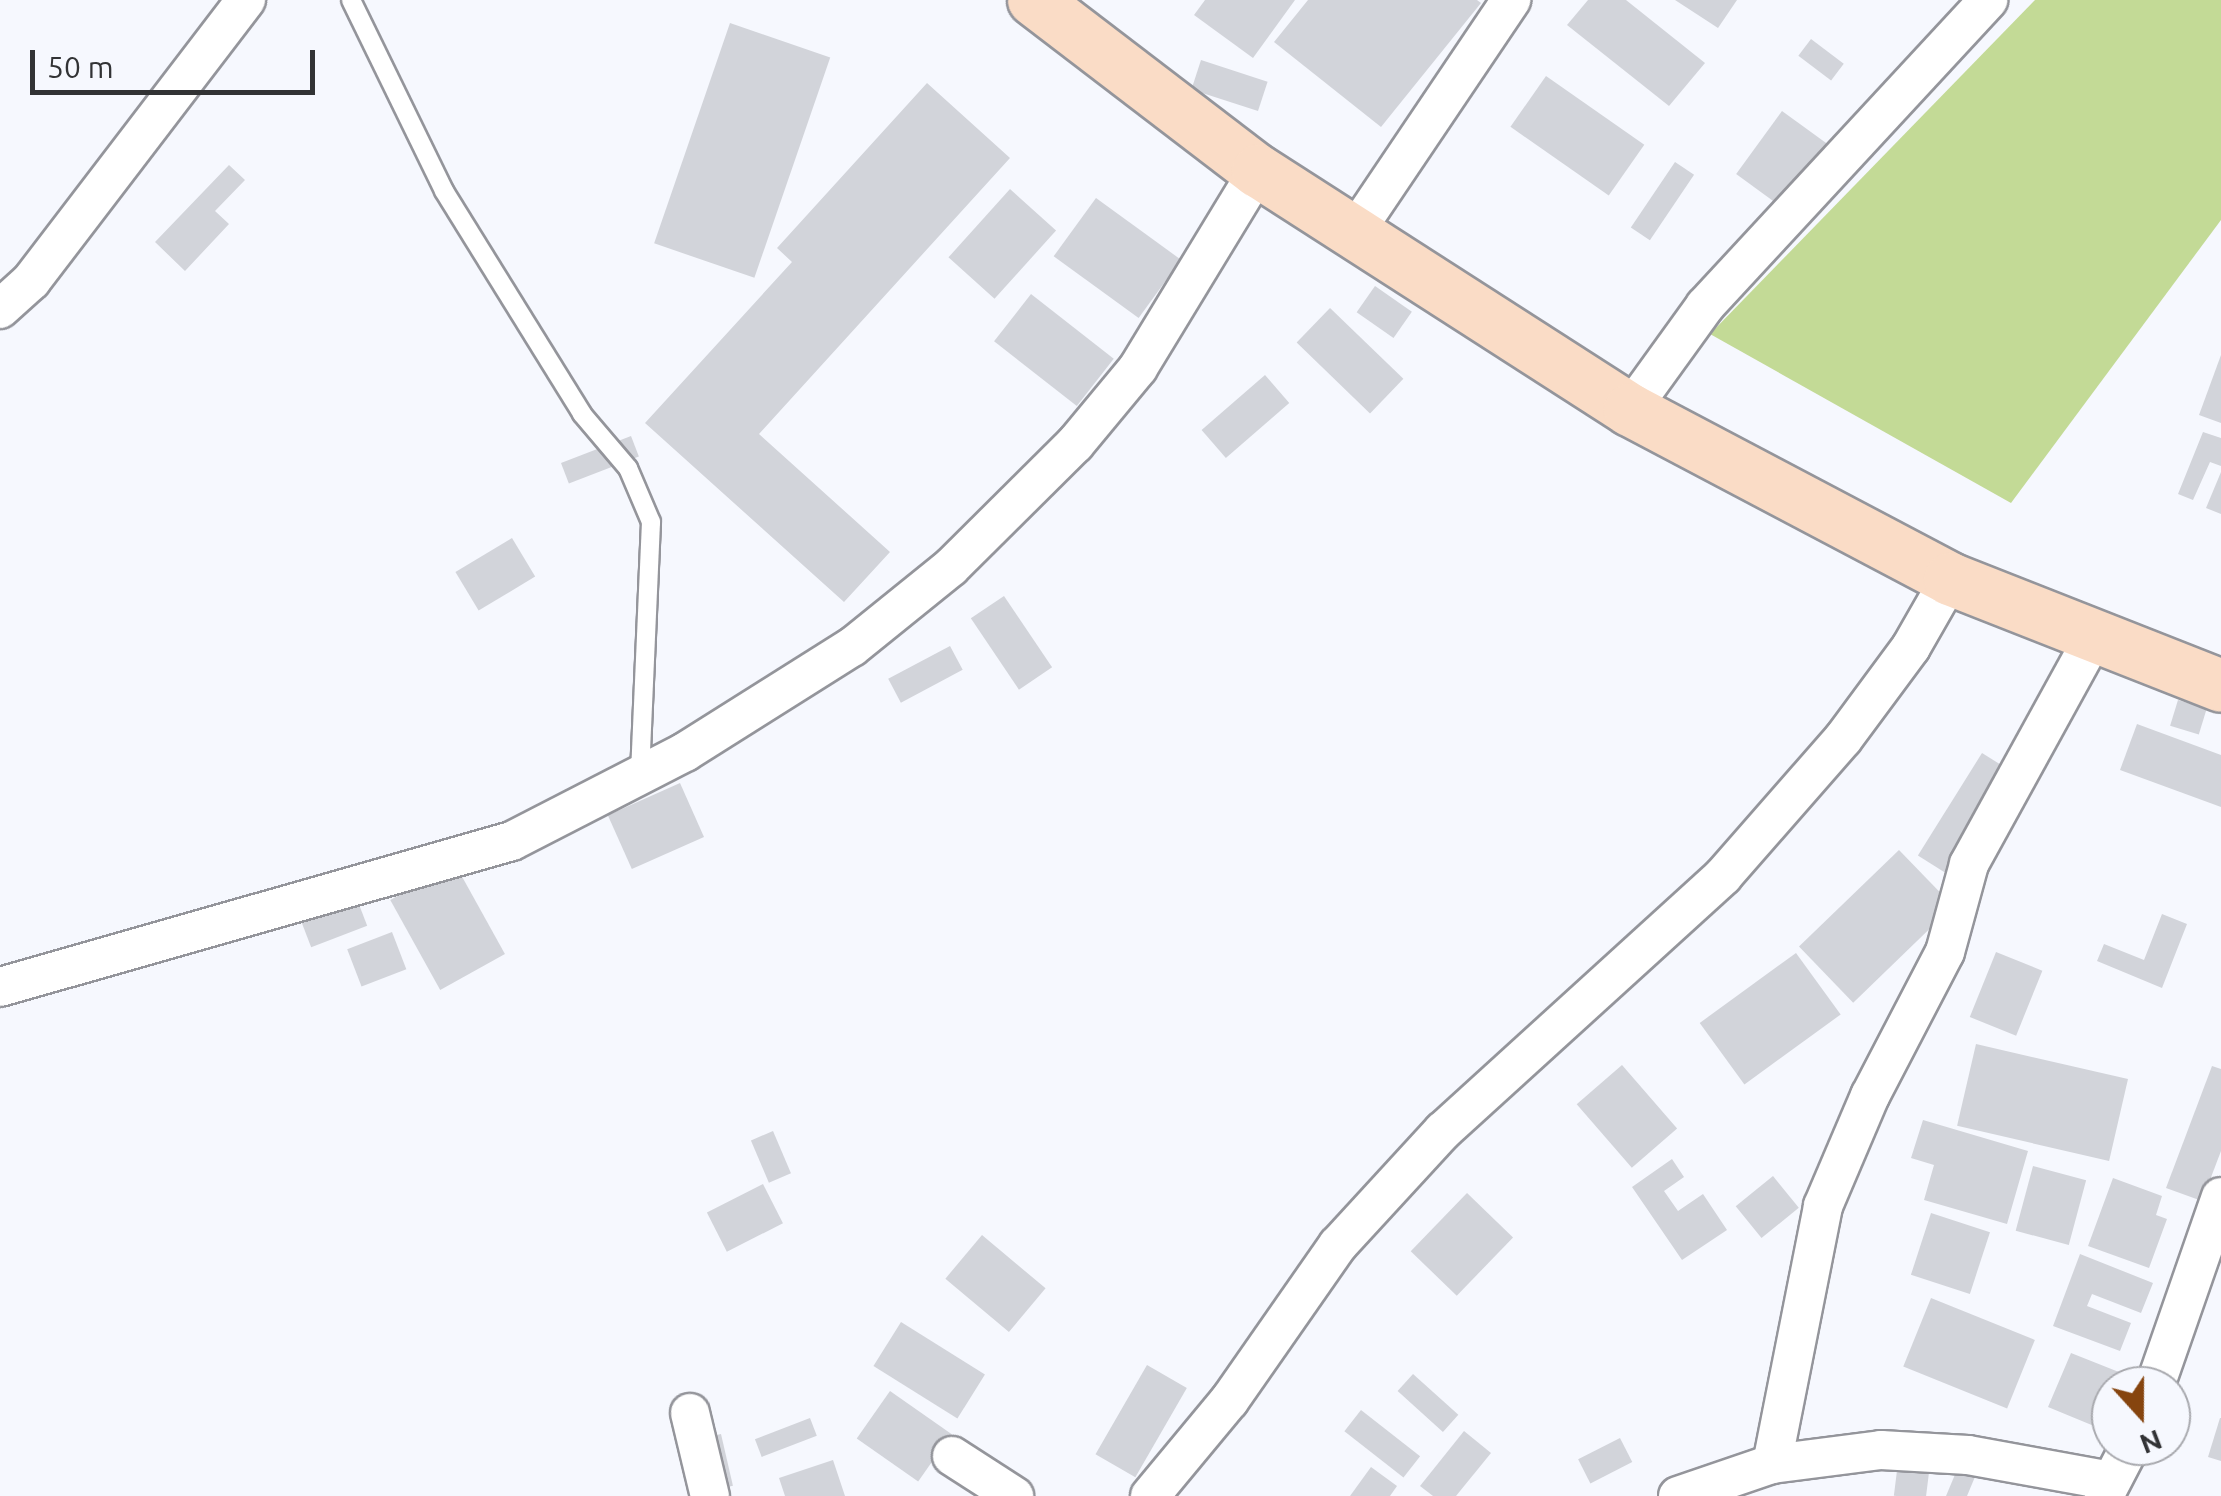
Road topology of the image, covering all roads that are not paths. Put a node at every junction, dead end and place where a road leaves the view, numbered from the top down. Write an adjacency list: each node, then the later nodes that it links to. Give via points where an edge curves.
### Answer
1 (246, 0): 8 (street, via 31,281)
2 (351, 0): 13 (lane, via 444,192 582,414 628,468 651,522)
3 (1034, 0): 6 (street)
4 (1510, 0): 7 (street)
5 (1988, 0): 9 (street, via 1705,306)
6 (1258, 171): 7 (street); 13 (street, via 1138,368 1075,444 951,567 852,647)
7 (1352, 236): 9 (street)
8 (0, 309)
9 (1630, 410): 10 (street)
10 (1950, 579): 11 (street); 23 (street, via 1843,739 1723,876 1444,1131 1338,1245 1229,1401)
11 (2094, 637): 12 (street); 19 (street, via 1969,864 1945,952 1870,1096 1823,1206)
12 (2221, 686)
13 (640, 776): 14 (street, via 512,841)
14 (0, 987)
15 (2221, 1197): 16 (street)
16 (2162, 1366)
17 (690, 1413): 21 (street)
18 (952, 1456): 22 (street)
19 (1772, 1464): 20 (street, via 1881,1450 1968,1455); 24 (street)
20 (2108, 1488)
21 (710, 1496)
22 (1014, 1496)
23 (1150, 1496)
24 (1678, 1496)

